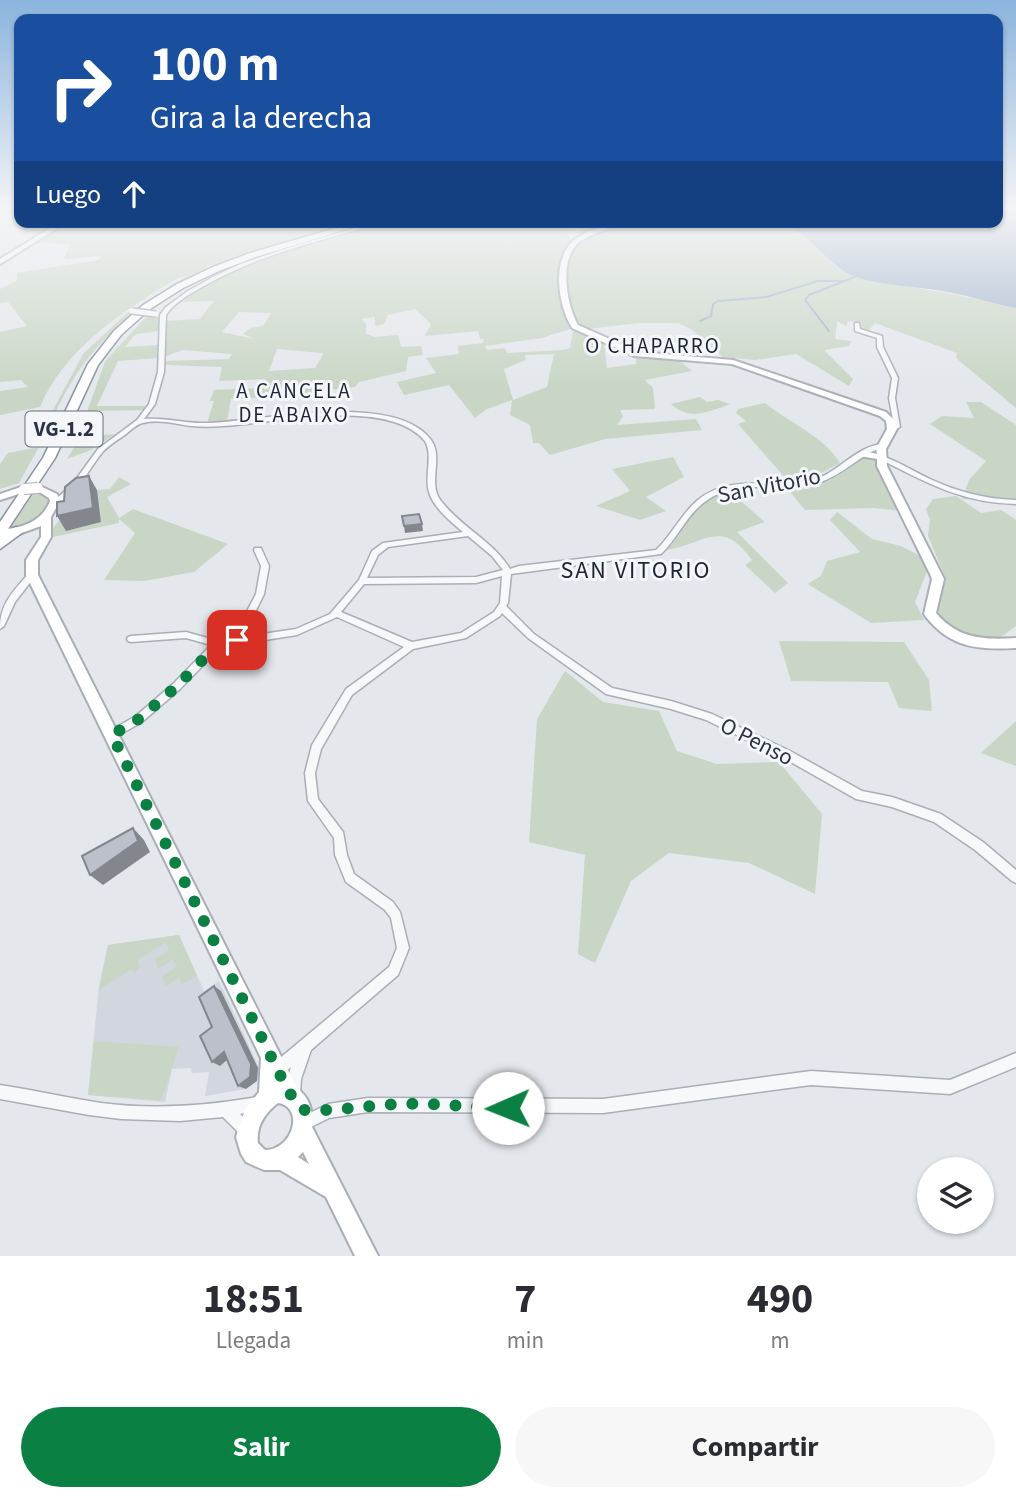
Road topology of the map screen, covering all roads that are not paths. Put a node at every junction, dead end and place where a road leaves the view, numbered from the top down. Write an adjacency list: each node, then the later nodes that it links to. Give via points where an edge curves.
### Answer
1 (220, 269): 7 (highway, VG-1.2, via 171,293)
2 (240, 269): 5 (street, via 177,300)
3 (565, 269): 10 (street, via 562,280 571,320 578,328 637,354 733,362)
4 (129, 310): 5 (street, bridge)
5 (160, 315): 11 (street, via 161,372 152,404)
6 (857, 324): 9 (street, via 857,330 880,337 895,378)
7 (126, 326): 8 (highway, VG-1.2); 17 (highway, via 93,372 69,436 46,479)
8 (97, 358): 16 (highway, via 89,363 39,459); 20 (highway, VG-1.2)
9 (894, 413): 10 (street); 12 (street, via 897,427)
10 (883, 414): 12 (street)
11 (139, 421): 17 (street, via 100,450 78,480); 21 (street, via 203,425 380,414 427,439 432,494)
12 (892, 429): 13 (street)
13 (883, 445): 14 (street, San Vitorio); 15 (street)
14 (863, 454): 15 (street); 24 (street, San Vitorio, via 816,481 740,487 711,495 684,518 658,552)
15 (880, 457): 18 (street, via 967,497); 32 (street, via 938,579 930,614 941,628 965,641)
16 (10, 493): 17 (street, bridge)
17 (48, 494): 19 (street)
18 (1016, 502)
19 (46, 517): 20 (street); 22 (street, via 46,537)
20 (8, 534): 22 (street, via 40,535)
21 (467, 534): 24 (street, via 500,556); 26 (street, via 386,545 367,564)
22 (39, 548): 25 (street, via 31,564)
23 (258, 550): 31 (street, via 265,566 260,594)
24 (507, 571): 26 (street, San Vitorio, via 476,580); 27 (street)
25 (32, 575): 29 (street, via 11,601); 35 (street)
26 (362, 581): 28 (street)
27 (502, 607): 34 (street, via 463,636); 36 (street, O Penso, via 531,636 609,691 709,717 860,796 937,818)
28 (336, 613): 31 (street, via 297,632); 34 (street)
29 (0, 626)
30 (131, 639): 33 (street, via 186,635)
31 (237, 640): 33 (street)
32 (1016, 643)
33 (218, 644): 35 (street, via 139,719)
34 (411, 646): 37 (street, via 349,692 321,735 310,773 313,801 339,836 350,878 389,906 403,948 394,971)
35 (112, 735): 39 (street)
36 (1016, 877)
37 (309, 1042): 39 (street); 41 (street, via 300,1057)
38 (1016, 1060): 41 (street, via 950,1087 811,1077 603,1106 467,1108 422,1104 328,1111)
39 (274, 1062): 41 (street)
40 (0, 1092): 42 (street, via 103,1111)
41 (288, 1107): 42 (street); 43 (street); 44 (street, via 294,1146); 45 (street)
42 (226, 1110): 43 (street)
43 (247, 1131): 44 (street, via 256,1156)
44 (280, 1158): 45 (street)
45 (334, 1191): 46 (street)
46 (367, 1256)

